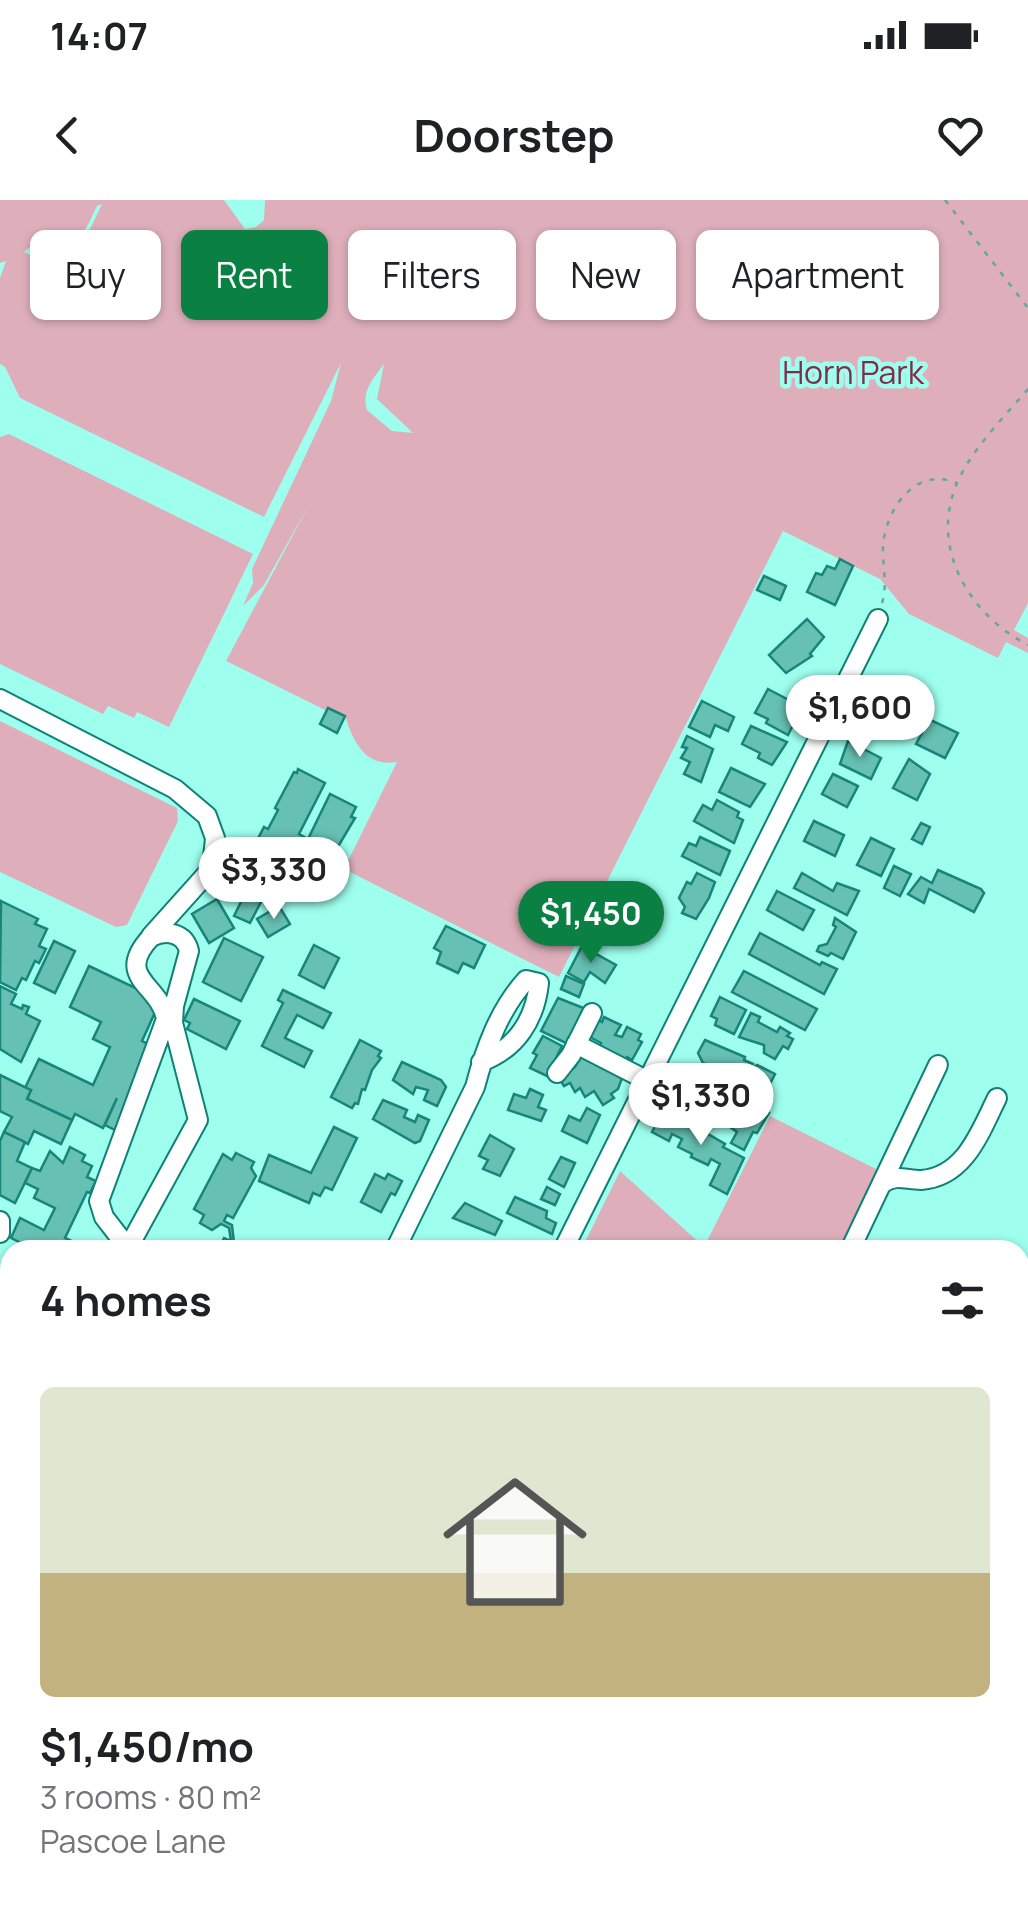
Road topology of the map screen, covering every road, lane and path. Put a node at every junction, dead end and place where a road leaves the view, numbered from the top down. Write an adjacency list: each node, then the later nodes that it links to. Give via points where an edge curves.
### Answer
1 (944, 200): 2 (path)
2 (1028, 308)
3 (1028, 389): 4 (path)
4 (957, 483): 5 (path, via 921,480 899,501 883,544 886,592); 6 (path, via 948,523 966,592 998,628)
5 (878, 620): 16 (street)
6 (1028, 645)
7 (0, 700): 8 (street, via 175,789 201,809 214,831 215,859)
8 (182, 903): 9 (street); 10 (street)
9 (151, 936): 10 (street); 21 (street, via 136,968 166,1019 100,1193 100,1208)
10 (182, 938): 22 (street, via 189,958 173,1023 198,1120)
11 (592, 1013): 12 (street)
12 (576, 1044): 15 (street); 16 (street)
13 (482, 1062): 23 (street)
14 (938, 1065): 18 (street)
15 (556, 1074)
16 (648, 1080): 24 (street)
17 (997, 1098): 18 (street, via 955,1167 929,1179)
18 (883, 1183): 25 (street)
19 (0, 1220): 20 (street)
20 (0, 1233)
21 (122, 1240)
22 (133, 1240)
23 (400, 1240)
24 (568, 1240)
25 (855, 1240)

